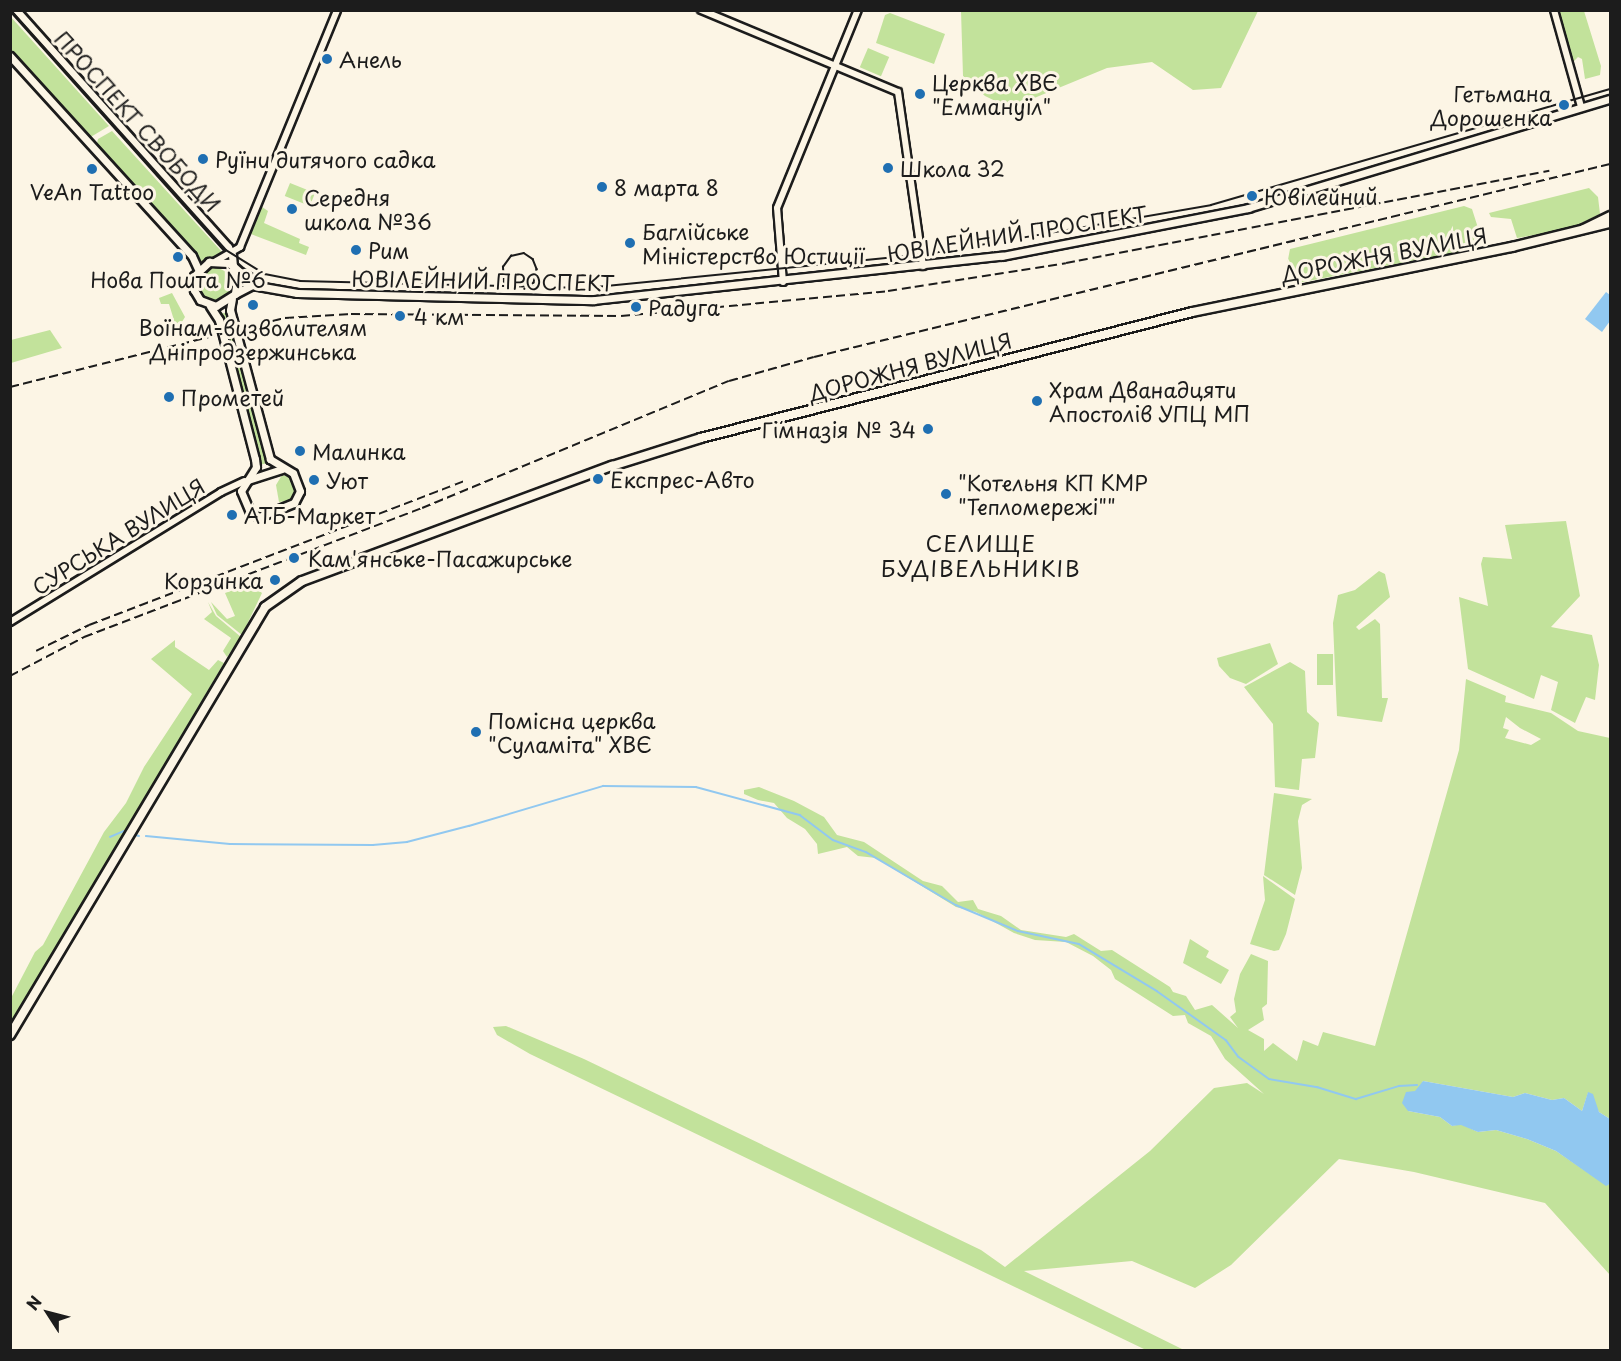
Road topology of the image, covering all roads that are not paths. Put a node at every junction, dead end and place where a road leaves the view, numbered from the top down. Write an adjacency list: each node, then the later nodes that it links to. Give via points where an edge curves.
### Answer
1 (16, 10): 13 (main road, ПРОСПЕКТ СВОБОДИ, via 222,238)
2 (337, 10): 13 (street, via 240,247)
3 (701, 10): 7 (street)
4 (858, 10): 7 (street)
5 (1554, 10): 9 (street)
6 (10, 56): 17 (main road, via 192,256)
7 (835, 65): 16 (street, via 898,92); 19 (street, via 777,208)
8 (1611, 99): 9 (main road, ЮВІЛЕЙНИЙ ПРОСПЕКТ)
9 (1581, 107): 16 (main road, ЮВІЛЕЙНИЙ ПРОСПЕКТ, via 1239,210 1061,246)
10 (1611, 215): 12 (main road)
11 (1611, 223): 12 (main road, ДОРОЖНЯ ВУЛИЦЯ)
12 (1576, 232): 28 (main road, ДОРОЖНЯ ВУЛИЦЯ, via 1192,312 645,454 307,579 272,600 252,627)
13 (232, 255): 14 (street); 15 (main road)
14 (216, 262): 15 (main road); 17 (main road); 18 (main road, via 230,267)
15 (233, 266): 18 (main road); 20 (main road)
16 (923, 267): 19 (main road, ЮВІЛЕЙНИЙ ПРОСПЕКТ)
17 (198, 269): 22 (main road, via 194,290)
18 (237, 279): 21 (main road)
19 (783, 282): 20 (main road, ЮВІЛЕЙНИЙ ПРОСПЕКТ, via 594,300 297,294)
20 (264, 286): 21 (main road, ЮВІЛЕЙНИЙ ПРОСПЕКТ, via 246,287)
21 (234, 296): 22 (main road, via 222,305); 23 (main road, via 230,310)
22 (210, 306): 26 (main road, via 219,320 255,459 256,467)
23 (272, 463): 24 (main road); 25 (main road)
24 (284, 468): 25 (main road); 26 (main road, via 297,478 298,499 259,517 250,512 243,497)
25 (266, 472): 26 (main road)
26 (245, 481): 27 (street, СУРСЬКА ВУЛИЦЯ)
27 (10, 622)
28 (10, 1035)

